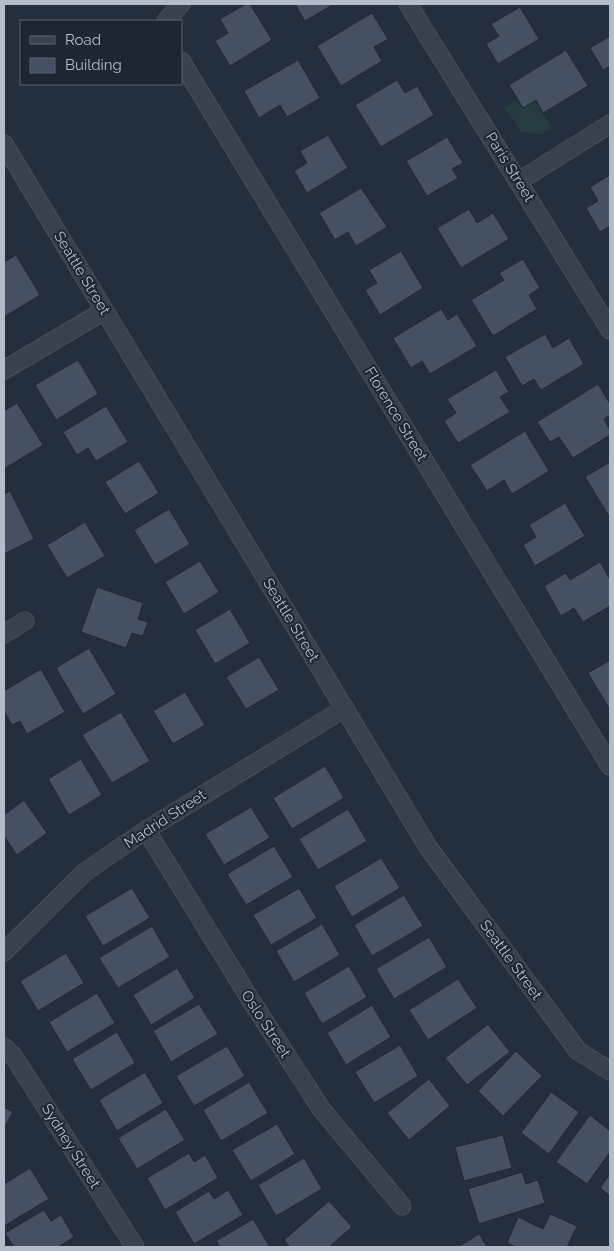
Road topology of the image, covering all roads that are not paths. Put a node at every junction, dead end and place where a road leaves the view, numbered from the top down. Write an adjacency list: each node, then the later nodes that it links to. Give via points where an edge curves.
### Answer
1 (181, 4): 3 (street)
2 (408, 4): 7 (street, Paris Street)
3 (167, 20)
4 (182, 63): 14 (street, Florence Street)
5 (610, 124): 7 (street)
6 (4, 144): 8 (street, Seattle Street)
7 (518, 181): 9 (street, Paris Street)
8 (104, 311): 10 (street); 13 (street, Seattle Street)
9 (610, 330)
10 (4, 370)
11 (25, 622): 12 (street)
12 (4, 634)
13 (345, 708): 15 (street, Madrid Street); 18 (street, Seattle Street, via 428,847 578,1051)
14 (610, 766)
15 (146, 830): 16 (street, Madrid Street, via 85,872); 19 (street, Oslo Street, via 322,1110)
16 (4, 952)
17 (4, 1047): 20 (street, Sydney Street, via 14,1056)
18 (610, 1071)
19 (402, 1206)
20 (135, 1247)

